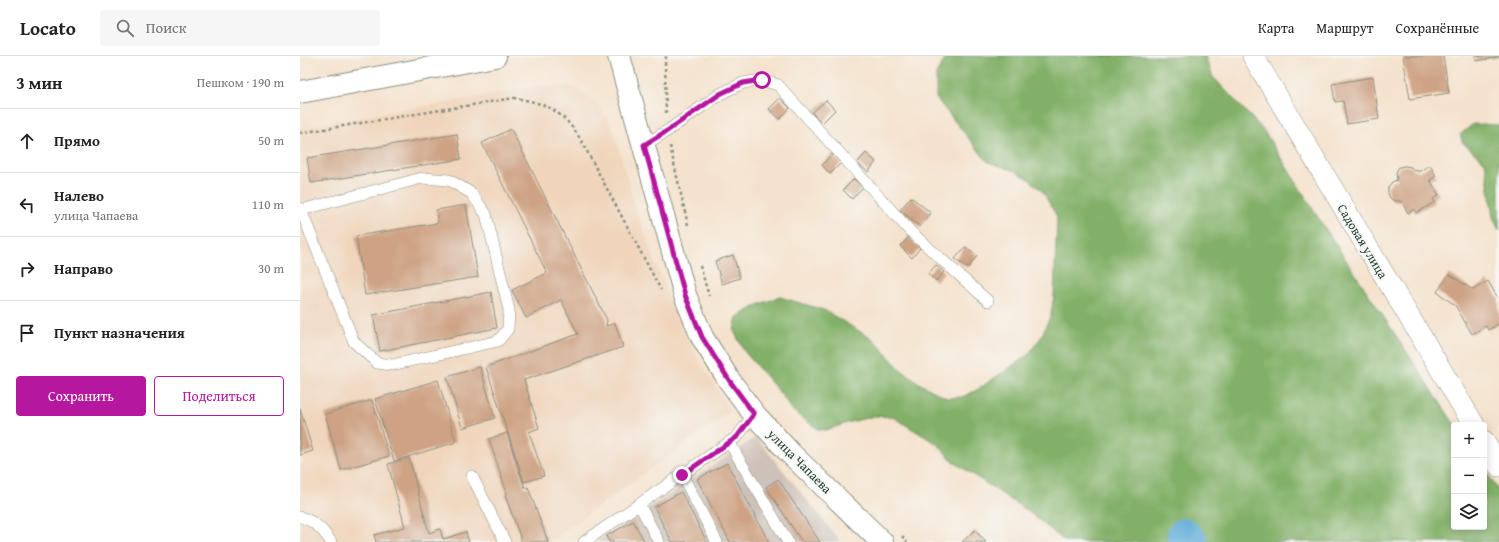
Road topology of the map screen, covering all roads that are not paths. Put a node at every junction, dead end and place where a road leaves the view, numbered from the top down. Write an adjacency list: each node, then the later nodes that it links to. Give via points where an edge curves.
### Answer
1 (495, 56): 4 (street)
2 (619, 56): 6 (street, улица Чапаева)
3 (1253, 56): 10 (street, Садовая улица)
4 (458, 59): 5 (street)
5 (300, 92)
6 (644, 145): 8 (lane, via 720,94 743,83 762,80 778,85 910,231); 9 (street, улица Чапаева, via 685,295 702,337)
7 (300, 209): 7 (lane, via 354,342 377,363 392,365 498,341 508,329 509,310 486,214 471,193 449,180 422,178)
8 (988, 301)
9 (754, 414): 11 (lane, via 737,437); 18 (street, улица Чапаева, via 790,453)
10 (1472, 422)
11 (729, 442): 14 (lane); 24 (lane)
12 (1487, 446): 13 (street)
13 (1499, 466)
14 (682, 475): 16 (lane); 23 (lane)
15 (472, 476): 21 (lane)
16 (639, 504): 19 (lane); 22 (lane)
17 (300, 517): 20 (lane, via 312,522)
18 (889, 537)
19 (587, 541)
20 (331, 542)
21 (505, 542)
22 (658, 542)
23 (717, 542)
24 (788, 542)

